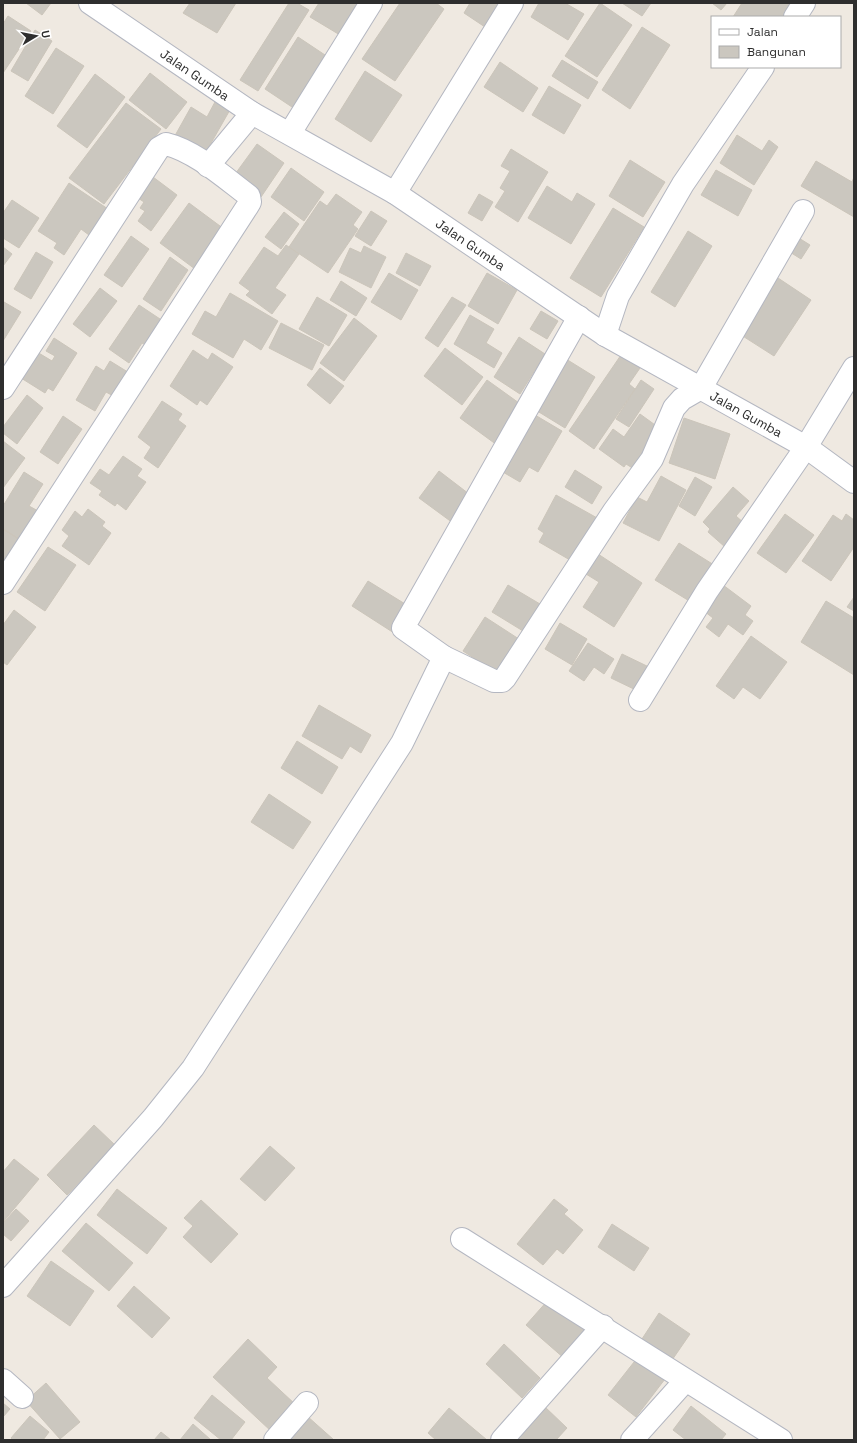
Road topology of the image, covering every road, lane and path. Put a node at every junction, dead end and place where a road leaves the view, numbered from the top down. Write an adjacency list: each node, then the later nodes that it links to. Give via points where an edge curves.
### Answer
1 (90, 3): 7 (street, Jalan Gumba)
2 (371, 3): 8 (street)
3 (512, 3): 10 (street)
4 (804, 3): 5 (street)
5 (796, 16)
6 (762, 68): 13 (street, via 683,184 618,296)
7 (252, 113): 8 (street, Jalan Gumba); 9 (street)
8 (290, 133): 10 (street, Jalan Gumba)
9 (208, 166): 15 (street, via 176,146 166,144 159,148); 19 (street, via 249,196 248,207)
10 (395, 193): 12 (street, Jalan Gumba)
11 (803, 211): 16 (street)
12 (579, 317): 13 (street, Jalan Gumba); 20 (street, via 403,628)
13 (605, 335): 16 (street, Jalan Gumba)
14 (854, 368): 17 (street)
15 (3, 388)
16 (701, 388): 17 (street, Jalan Gumba); 20 (street, via 682,399 674,408 652,459 614,510 505,678 502,681 494,681)
17 (806, 447): 18 (street, Jalan Gumba); 21 (street, via 707,591)
18 (854, 482)
19 (3, 583)
20 (444, 657): 23 (street, via 402,743 193,1068 153,1118)
21 (640, 700)
22 (462, 1239): 24 (street)
23 (3, 1286)
24 (603, 1326): 26 (street); 30 (street)
25 (3, 1380): 27 (street)
26 (685, 1381): 31 (street); 32 (street)
27 (22, 1397)
28 (307, 1403): 29 (street)
29 (276, 1440)
30 (502, 1440)
31 (632, 1440)
32 (781, 1440)

